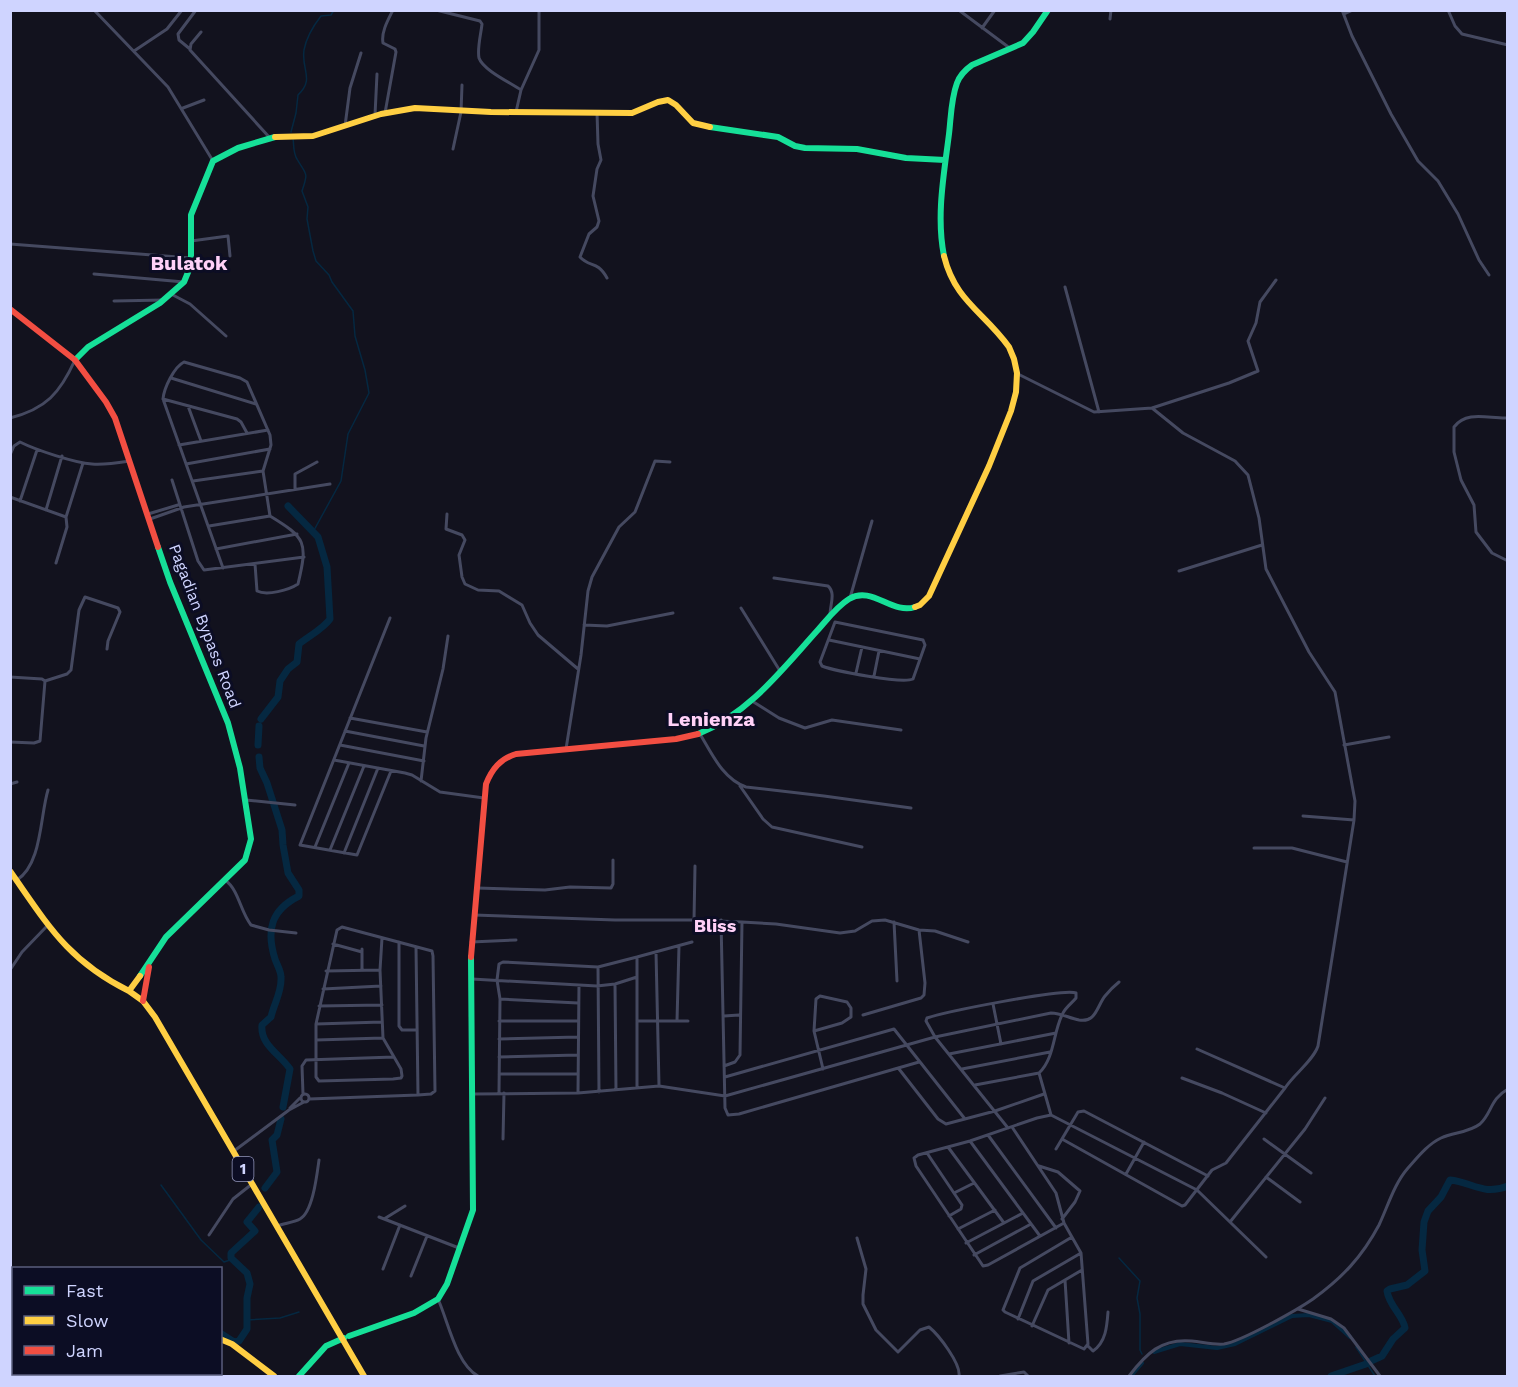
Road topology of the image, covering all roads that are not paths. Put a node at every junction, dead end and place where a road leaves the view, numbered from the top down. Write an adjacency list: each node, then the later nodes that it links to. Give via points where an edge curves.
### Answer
1 (94, 10): 20 (street)
2 (182, 10): 20 (street, via 167,29)
3 (196, 10): 19 (street, via 178,34)
4 (393, 10): 30 (street, via 382,40 396,51)
5 (436, 10): 24 (street, via 480,21 480,60)
6 (539, 10): 24 (street, via 539,50)
7 (960, 10): 15 (street)
8 (995, 10): 15 (street)
9 (1048, 10): 18 (main road, via 1027,39)
10 (1111, 10): 14 (street)
11 (1353, 10): 13 (street)
12 (1448, 10): 17 (street, via 1462,34)
13 (1343, 12): 42 (street, via 1391,114 1418,161 1438,182 1458,214)
14 (1110, 19)
15 (982, 28): 18 (street)
16 (201, 32): 19 (street)
17 (1508, 45)
18 (1012, 49): 35 (main road, via 984,59 959,78)
19 (190, 50): 33 (street)
20 (134, 51): 26 (street)
21 (361, 53): 32 (street, via 350,88)
22 (377, 74): 31 (street)
23 (462, 85): 27 (street)
24 (522, 90): 28 (street)
25 (204, 100): 26 (street)
26 (183, 109): 36 (street)
27 (461, 112): 28 (main road); 30 (main road, via 419,108); 34 (street)
28 (516, 112): 29 (main road)
29 (597, 112): 35 (main road, via 638,113 670,100 697,125 778,137 805,148 857,149); 43 (street, via 602,160 593,196 599,221 580,257 600,267)
30 (385, 113): 31 (main road)
31 (375, 115): 32 (main road)
32 (345, 126): 33 (main road, via 308,137)
33 (270, 138): 36 (main road)
34 (453, 149)
35 (945, 160): 53 (main road, via 941,214 947,272 963,297 1003,337)
36 (213, 161): 37 (main road, via 191,215)
37 (191, 241): 39 (street, via 228,236); 40 (main road)
38 (10, 244): 40 (street)
39 (230, 256)
40 (192, 258): 45 (main road)
41 (94, 274): 45 (street)
42 (1489, 275)
43 (607, 278)
44 (1276, 280): 58 (street, via 1260,302 1248,340 1258,371)
45 (184, 282): 47 (main road)
46 (1065, 287): 59 (street)
47 (171, 294): 48 (main road); 51 (street, via 190,304)
48 (164, 300): 49 (street); 52 (main road, via 88,347)
49 (114, 301)
50 (10, 309): 52 (main road, Pagadian Bypass Road)
51 (226, 336)
52 (75, 360): 60 (street, via 54,397 37,409); 70 (main road, Pagadian Bypass Road, via 115,418)
53 (1018, 374): 59 (street); 103 (main road, via 994,455 924,602 909,609 863,594)
54 (171, 378): 55 (street); 56 (street); 56 (street, via 178,365 188,362 244,380)
55 (163, 399): 57 (street); 65 (street)
56 (257, 404): 62 (street)
57 (188, 406): 63 (street, via 237,419); 64 (street)
58 (1152, 408): 59 (street); 94 (street, via 1183,433 1242,467 1259,518)
59 (1100, 412)
60 (10, 418)
61 (1508, 418): 97 (street, via 1466,418 1454,427 1453,438 1461,480 1474,504 1476,532 1492,553)
62 (268, 430): 63 (street); 66 (street)
63 (247, 433): 64 (street)
64 (201, 441): 65 (street)
65 (179, 445): 74 (street)
66 (270, 449): 74 (street); 75 (street)
67 (37, 450): 68 (street, via 18,443); 69 (street); 82 (street)
68 (10, 455)
69 (62, 456): 73 (street); 86 (street)
70 (131, 461): 73 (street); 88 (main road, Pagadian Bypass Road)
71 (317, 462): 79 (street, via 295,474)
72 (670, 462): 108 (street, via 655,461 635,512 619,527 597,565 588,591)
73 (83, 463): 90 (street)
74 (186, 464): 77 (street)
75 (263, 471): 77 (street); 80 (street)
76 (172, 480): 84 (street)
77 (193, 481): 83 (street)
78 (330, 484): 79 (street)
79 (295, 489): 80 (street)
80 (266, 494): 83 (street); 89 (street)
81 (10, 497): 82 (street)
82 (20, 501): 86 (street)
83 (202, 504): 85 (street); 92 (street)
84 (179, 505): 85 (street); 88 (street)
85 (182, 508): 88 (street); 100 (street, via 201,567 208,571)
86 (46, 510): 90 (street)
87 (447, 514): 116 (street, via 446,529 465,540 459,555 465,584 478,590 499,591 522,605 538,635)
88 (149, 516): 146 (main road, Pagadian Bypass Road, via 180,609 228,723)
89 (270, 516): 92 (street); 93 (street)
90 (66, 517): 98 (street, via 67,527)
91 (872, 521): 103 (street)
92 (209, 526): 95 (street)
93 (297, 534): 95 (street); 96 (street)
94 (1262, 545): 101 (street); 131 (street, via 1273,585 1314,661 1334,688)
95 (216, 549): 100 (street)
96 (304, 557): 99 (street); 99 (street, via 298,584 263,594 256,587)
97 (1508, 561)
98 (56, 563)
99 (255, 564): 100 (street)
100 (223, 568)
101 (1179, 571)
102 (774, 578): 107 (street, via 831,588)
103 (850, 598): 107 (main road)
104 (741, 608): 117 (street)
105 (673, 613): 108 (street, via 608,626)
106 (390, 618): 123 (street)
107 (827, 620): 109 (street); 117 (main road)
108 (584, 625): 116 (street)
109 (834, 625): 111 (street); 115 (street, via 921,639 925,645)
110 (447, 636): 126 (street)
111 (829, 640): 112 (street); 118 (street, via 822,666)
112 (861, 647): 114 (street); 118 (street)
113 (107, 649): 121 (street, via 120,612 85,597 79,610 71,670)
114 (879, 651): 115 (street); 119 (street)
115 (920, 659): 119 (street, via 910,681)
116 (579, 669): 133 (street)
117 (780, 671): 122 (main road)
118 (856, 673): 119 (street)
119 (874, 676)
120 (10, 677): 121 (street)
121 (45, 681): 129 (street, via 40,741)
122 (752, 701): 124 (street, via 805,728 832,720); 127 (main road, via 730,719)
123 (350, 718): 125 (street); 126 (street)
124 (901, 730)
125 (345, 731): 130 (street); 132 (street)
126 (427, 732): 132 (street)
127 (700, 734): 133 (main road); 143 (street, via 719,765)
128 (1389, 737): 131 (street)
129 (10, 742)
130 (340, 745): 134 (street); 135 (street)
131 (1344, 745): 150 (street, via 1355,801)
132 (424, 746): 135 (street)
133 (566, 749): 145 (main road, via 516,754 501,760 489,776)
134 (334, 760): 136 (street); 151 (street, via 300,844)
135 (424, 761): 140 (street)
136 (349, 763): 137 (street); 151 (street)
137 (364, 766): 138 (street); 154 (street)
138 (378, 768): 139 (street); 155 (street)
139 (391, 771): 140 (street); 155 (street, via 357,855)
140 (421, 781): 145 (street, via 440,792)
141 (17, 782): 142 (street)
142 (10, 784)
143 (739, 785): 148 (street); 152 (street, via 772,827)
144 (48, 790): 160 (street, via 30,868)
145 (484, 798): 162 (main road)
146 (246, 800): 147 (street); 161 (main road, Pagadian Bypass Road, via 249,850 245,861)
147 (295, 805)
148 (911, 808)
149 (1303, 816): 150 (street)
150 (1354, 820): 157 (street)
151 (315, 847): 154 (street)
152 (862, 847)
153 (1254, 848): 157 (street, via 1292,848)
154 (330, 850): 155 (street)
155 (344, 853)
156 (613, 860): 162 (street, via 611,888)
157 (1347, 862): 249 (street, via 1318,1046)
158 (695, 866): 164 (street)
159 (10, 871): 160 (main road, 1)
160 (17, 880): 168 (main road, 1)
161 (225, 880): 170 (street, via 234,887 251,925); 182 (main road, Pagadian Bypass Road, via 166,937)
162 (475, 888): 163 (main road)
163 (473, 915): 164 (street); 174 (main road)
164 (694, 920): 165 (street)
165 (721, 920): 166 (street); 208 (street)
166 (742, 922): 167 (street, via 840,933 855,931 877,920); 206 (street)
167 (894, 922): 169 (street); 191 (street)
168 (49, 924): 184 (street); 198 (main road, 1, via 81,962)
169 (919, 930): 176 (street); 207 (street, via 924,995)
170 (296, 933)
171 (382, 938): 173 (street); 177 (street, via 342,927 337,930); 186 (street)
172 (516, 940): 174 (street)
173 (399, 942): 179 (street); 218 (street, via 399,1026 402,1030)
174 (471, 942): 189 (main road)
175 (692, 942): 178 (street)
176 (968, 942)
177 (333, 944): 185 (street, via 362,951); 187 (street)
178 (679, 946): 180 (street); 213 (street)
179 (416, 947): 218 (street); 257 (street, via 430,949 433,956 435,1089 431,1094)
180 (656, 952): 181 (street); 212 (street)
181 (637, 957): 183 (street); 188 (street)
182 (150, 962): 198 (main road, Pagadian Bypass Road); 200 (main road, Pagadian Bypass Road)
183 (598, 967): 190 (street, via 503,962 498,967); 196 (street)
184 (10, 970)
185 (362, 970): 186 (street); 187 (street)
186 (380, 970): 195 (street)
187 (326, 971): 197 (street)
188 (637, 977): 193 (street); 211 (street)
189 (470, 979): 190 (street); 255 (main road)
190 (497, 980): 194 (street); 199 (street)
191 (897, 981)
192 (1119, 982): 205 (street, via 1093,1017 1082,1021)
193 (615, 984): 196 (street); 251 (street)
194 (579, 985): 196 (street); 201 (street)
195 (381, 986): 197 (street); 203 (street)
196 (597, 986): 252 (street)
197 (322, 989): 204 (street)
198 (129, 991): 200 (main road, 1)
199 (500, 999): 201 (street); 209 (street)
200 (143, 1001): 278 (main road, 1)
201 (578, 1003): 210 (street)
202 (993, 1004): 205 (street, via 1075,992 1076,998); 216 (street); 222 (street, via 927,1018)
203 (382, 1005): 204 (street); 215 (street)
204 (319, 1006): 217 (street)
205 (1062, 1014): 216 (street); 220 (street)
206 (739, 1015): 208 (street); 237 (street, via 740,1055)
207 (863, 1015)
208 (724, 1016): 237 (street)
209 (499, 1021): 210 (street); 224 (street)
210 (578, 1021): 221 (street)
211 (637, 1021): 212 (street); 248 (street)
212 (658, 1021): 213 (street); 247 (street)
213 (677, 1021): 214 (street)
214 (688, 1021)
215 (382, 1022): 217 (street); 223 (street)
216 (997, 1023): 222 (street); 226 (street)
217 (316, 1024): 225 (street)
218 (416, 1030): 257 (street)
219 (814, 1031): 219 (street, via 848,1021 850,1005 818,997); 229 (street)
220 (1056, 1033): 226 (street); 230 (street)
221 (578, 1037): 224 (street); 232 (street)
222 (935, 1037): 227 (street); 231 (street)
223 (383, 1038): 225 (street); 233 (street)
224 (499, 1039): 234 (street)
225 (315, 1040): 235 (street)
226 (1001, 1044): 231 (street)
227 (908, 1045): 229 (street, via 897,1031 890,1029); 236 (street); 238 (street)
228 (1197, 1049): 249 (street)
229 (818, 1050): 238 (street); 244 (street)
230 (1050, 1052): 240 (street); 241 (street)
231 (949, 1054): 240 (street)
232 (578, 1055): 234 (street); 243 (street)
233 (394, 1057): 235 (street); 235 (street, via 402,1072 398,1079 319,1081)
234 (499, 1057): 242 (street)
235 (316, 1060): 258 (street, via 302,1062)
236 (919, 1062): 239 (street); 267 (street)
237 (724, 1066): 244 (street)
238 (823, 1069): 259 (street)
239 (899, 1069): 259 (street, via 733,1116 726,1112); 267 (street, via 942,1122)
240 (962, 1070): 246 (street)
241 (1040, 1073): 246 (street); 256 (street)
242 (499, 1074): 243 (street); 253 (street)
243 (578, 1074): 254 (street)
244 (725, 1077): 259 (street)
245 (1182, 1078): 265 (street)
246 (975, 1085): 264 (street)
247 (659, 1086): 248 (street); 259 (street)
248 (637, 1088): 251 (street)
249 (1285, 1088): 265 (street)
250 (1508, 1089): 323 (street, via 1497,1097 1480,1123 1440,1138 1407,1169 1359,1257 1339,1279)
251 (616, 1090): 252 (street)
252 (599, 1092): 254 (street)
253 (501, 1093): 254 (street); 255 (street); 271 (street)
254 (578, 1093)
255 (471, 1094): 314 (main road, via 474,1200)
256 (1044, 1094): 264 (street); 266 (street)
257 (418, 1095): 261 (street)
258 (302, 1096): 261 (street, via 308,1095); 262 (street); 263 (street)
259 (725, 1096)
260 (1325, 1098): 280 (street)
261 (309, 1099): 262 (street)
262 (304, 1102): 263 (street)
263 (289, 1110): 278 (street)
264 (995, 1111): 267 (street); 269 (street)
265 (1266, 1113): 286 (street, via 1226,1163)
266 (1051, 1115): 268 (street); 269 (street)
267 (964, 1119)
268 (1069, 1124): 272 (street); 275 (street, via 1077,1112 1084,1111); 281 (street)
269 (1010, 1127): 270 (street); 283 (street)
270 (988, 1135): 274 (street); 306 (street)
271 (503, 1139)
272 (1062, 1139): 277 (street); 285 (street)
273 (1264, 1139): 280 (street)
274 (970, 1141): 276 (street); 295 (street)
275 (1144, 1142): 281 (street); 286 (street)
276 (948, 1147): 279 (street); 288 (street)
277 (1056, 1149)
278 (234, 1151): 289 (main road, 1)
279 (927, 1153): 291 (street); 296 (street, via 915,1156 914,1161)
280 (1285, 1155): 284 (street); 287 (street)
281 (1135, 1158): 285 (street); 290 (street)
282 (319, 1160): 304 (street, via 304,1215)
283 (1037, 1166): 299 (street, via 1056,1193); 299 (street, via 1058,1172 1080,1191)
284 (1311, 1173)
285 (1126, 1174): 290 (street, via 1183,1206)
286 (1208, 1176): 290 (street)
287 (1266, 1177): 292 (street); 300 (street)
288 (974, 1183): 291 (street); 294 (street)
289 (252, 1184): 304 (main road, 1); 308 (street, via 234,1199)
290 (1197, 1190): 300 (street)
291 (954, 1194): 296 (street, via 962,1207)
292 (1300, 1202)
293 (405, 1206): 298 (street)
294 (995, 1210): 301 (street); 307 (street)
295 (1023, 1212): 301 (street); 303 (street)
296 (949, 1216): 307 (street)
297 (379, 1217): 298 (street)
298 (384, 1219): 305 (street)
299 (1062, 1219): 302 (street)
300 (1230, 1222): 317 (street)
301 (1004, 1223): 313 (street)
302 (1064, 1223): 306 (street); 311 (street)
303 (1031, 1224): 310 (street); 316 (street)
304 (276, 1226): 327 (main road, 1)
305 (400, 1226): 309 (street); 318 (street)
306 (1056, 1228): 310 (street)
307 (958, 1229): 313 (street)
308 (209, 1235)
309 (427, 1236): 314 (street); 320 (street)
310 (1040, 1236): 316 (street, via 985,1266)
311 (1072, 1237): 315 (street); 325 (street, via 1019,1270 1003,1310)
312 (857, 1238): 335 (street, via 866,1269 863,1301 876,1330 898,1352 920,1330 929,1327 950,1352 959,1370)
313 (966, 1243): 316 (street)
314 (459, 1248): 322 (main road)
315 (1081, 1253): 319 (street); 325 (street, via 1033,1281)
316 (974, 1255)
317 (1266, 1257)
318 (383, 1269)
319 (1082, 1270): 321 (street); 330 (street)
320 (411, 1276)
321 (1065, 1280): 326 (street, via 1046,1292); 329 (street)
322 (438, 1299): 327 (main road, via 414,1313); 331 (street, via 462,1360)
323 (1298, 1309): 338 (street, via 1225,1344 1173,1341 1145,1355); 339 (street, via 1331,1319 1344,1328)
324 (1108, 1312): 330 (street, via 1108,1326 1098,1348 1093,1351)
325 (1018, 1319): 326 (street)
326 (1032, 1326): 329 (street)
327 (345, 1337): 333 (main road, via 326,1346); 334 (main road, 1)
328 (222, 1340): 332 (main road)
329 (1069, 1343): 330 (street)
330 (1088, 1347)
331 (478, 1376)
332 (274, 1377)
333 (299, 1377)
334 (364, 1377)
335 (958, 1377)
336 (1000, 1377): 337 (street, via 1020,1372)
337 (1028, 1377)
338 (1129, 1377)
339 (1380, 1377)

